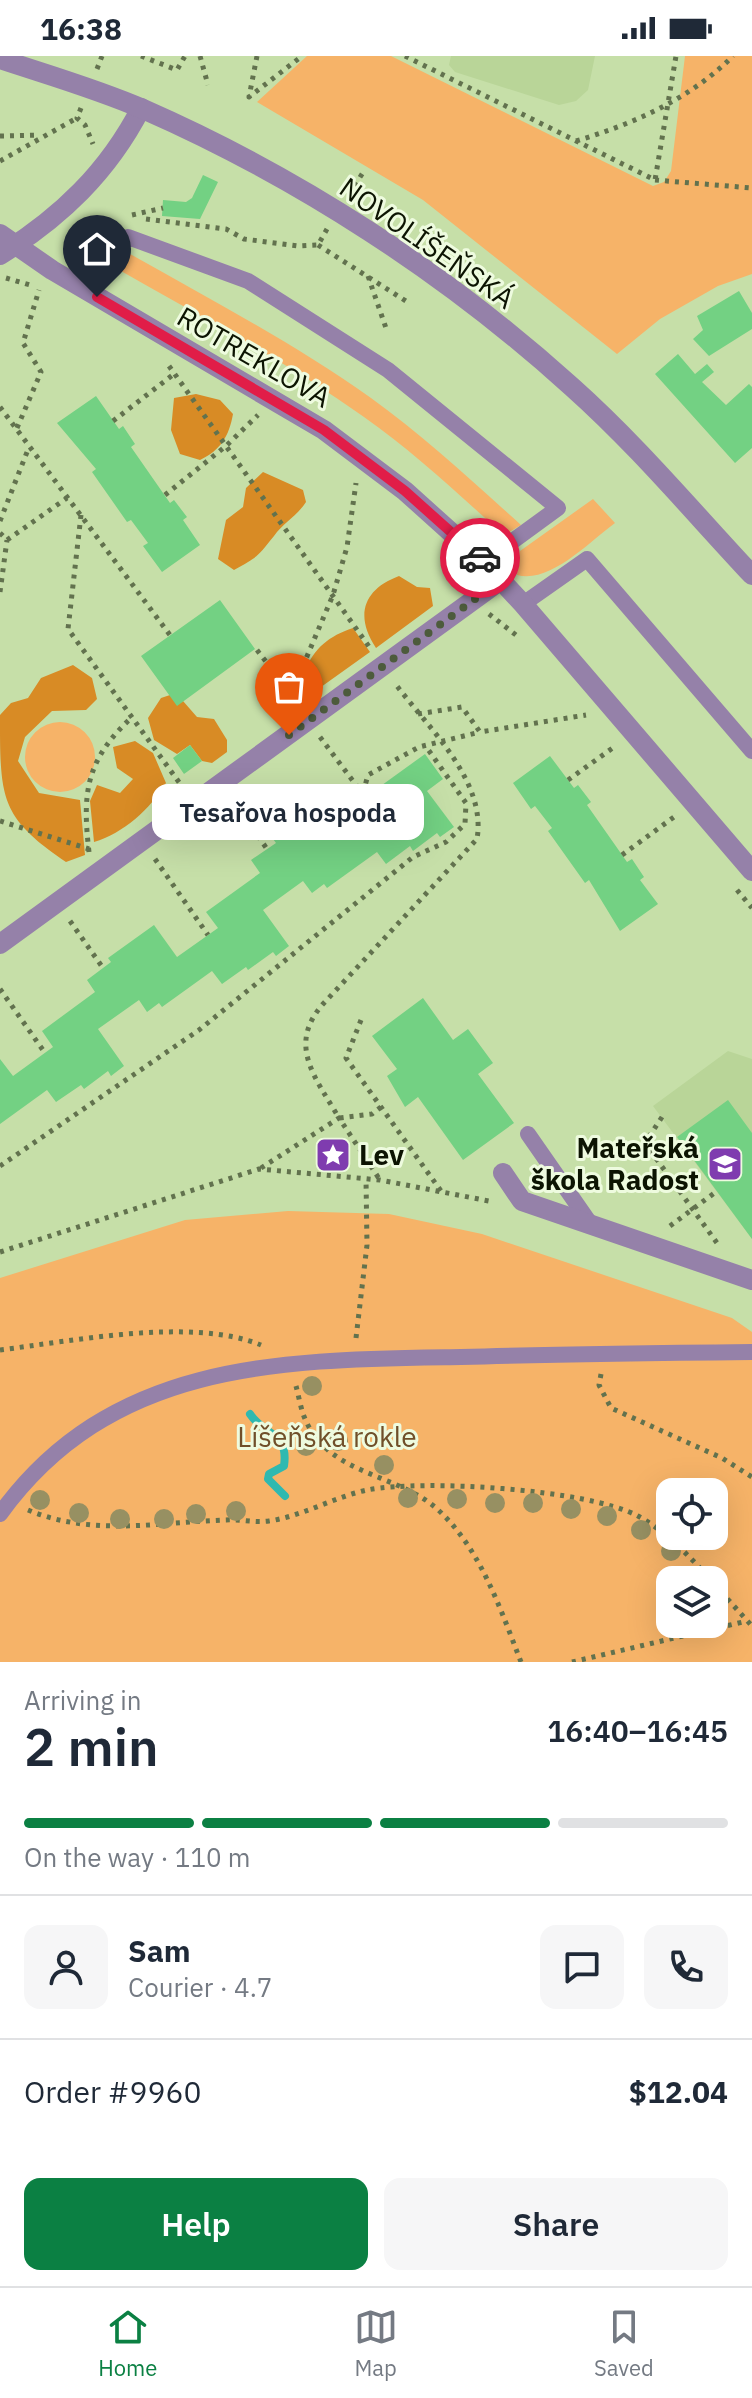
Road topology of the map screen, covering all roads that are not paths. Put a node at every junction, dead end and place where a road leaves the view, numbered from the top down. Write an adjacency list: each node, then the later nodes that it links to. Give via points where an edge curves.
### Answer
1 (0, 59): 2 (street, NOVOLÍŠEŇSKÁ)
2 (141, 108): 3 (street, via 106,167 63,208); 6 (street, NOVOLÍŠEŇSKÁ, via 338,212 453,289 574,388)
3 (5, 245): 4 (street, ROTREKLOVA)
4 (72, 282): 5 (street, ROTREKLOVA, via 324,430 405,491); 5 (lane, via 128,237 248,281 388,370 558,508)
5 (484, 562): 7 (street, ROTREKLOVA)
6 (752, 575)
7 (501, 580): 8 (street, ROTREKLOVA); 11 (street)
8 (523, 604): 9 (lane, via 587,559); 10 (street, ROTREKLOVA)
9 (752, 751)
10 (752, 871)
11 (0, 944)
12 (528, 1134): 14 (lane)
13 (503, 1173): 14 (street, via 522,1201)
14 (592, 1226): 15 (street)
15 (747, 1278)
16 (752, 1352): 17 (lane, via 289,1362 200,1379 135,1401 73,1438)
17 (4, 1508)

